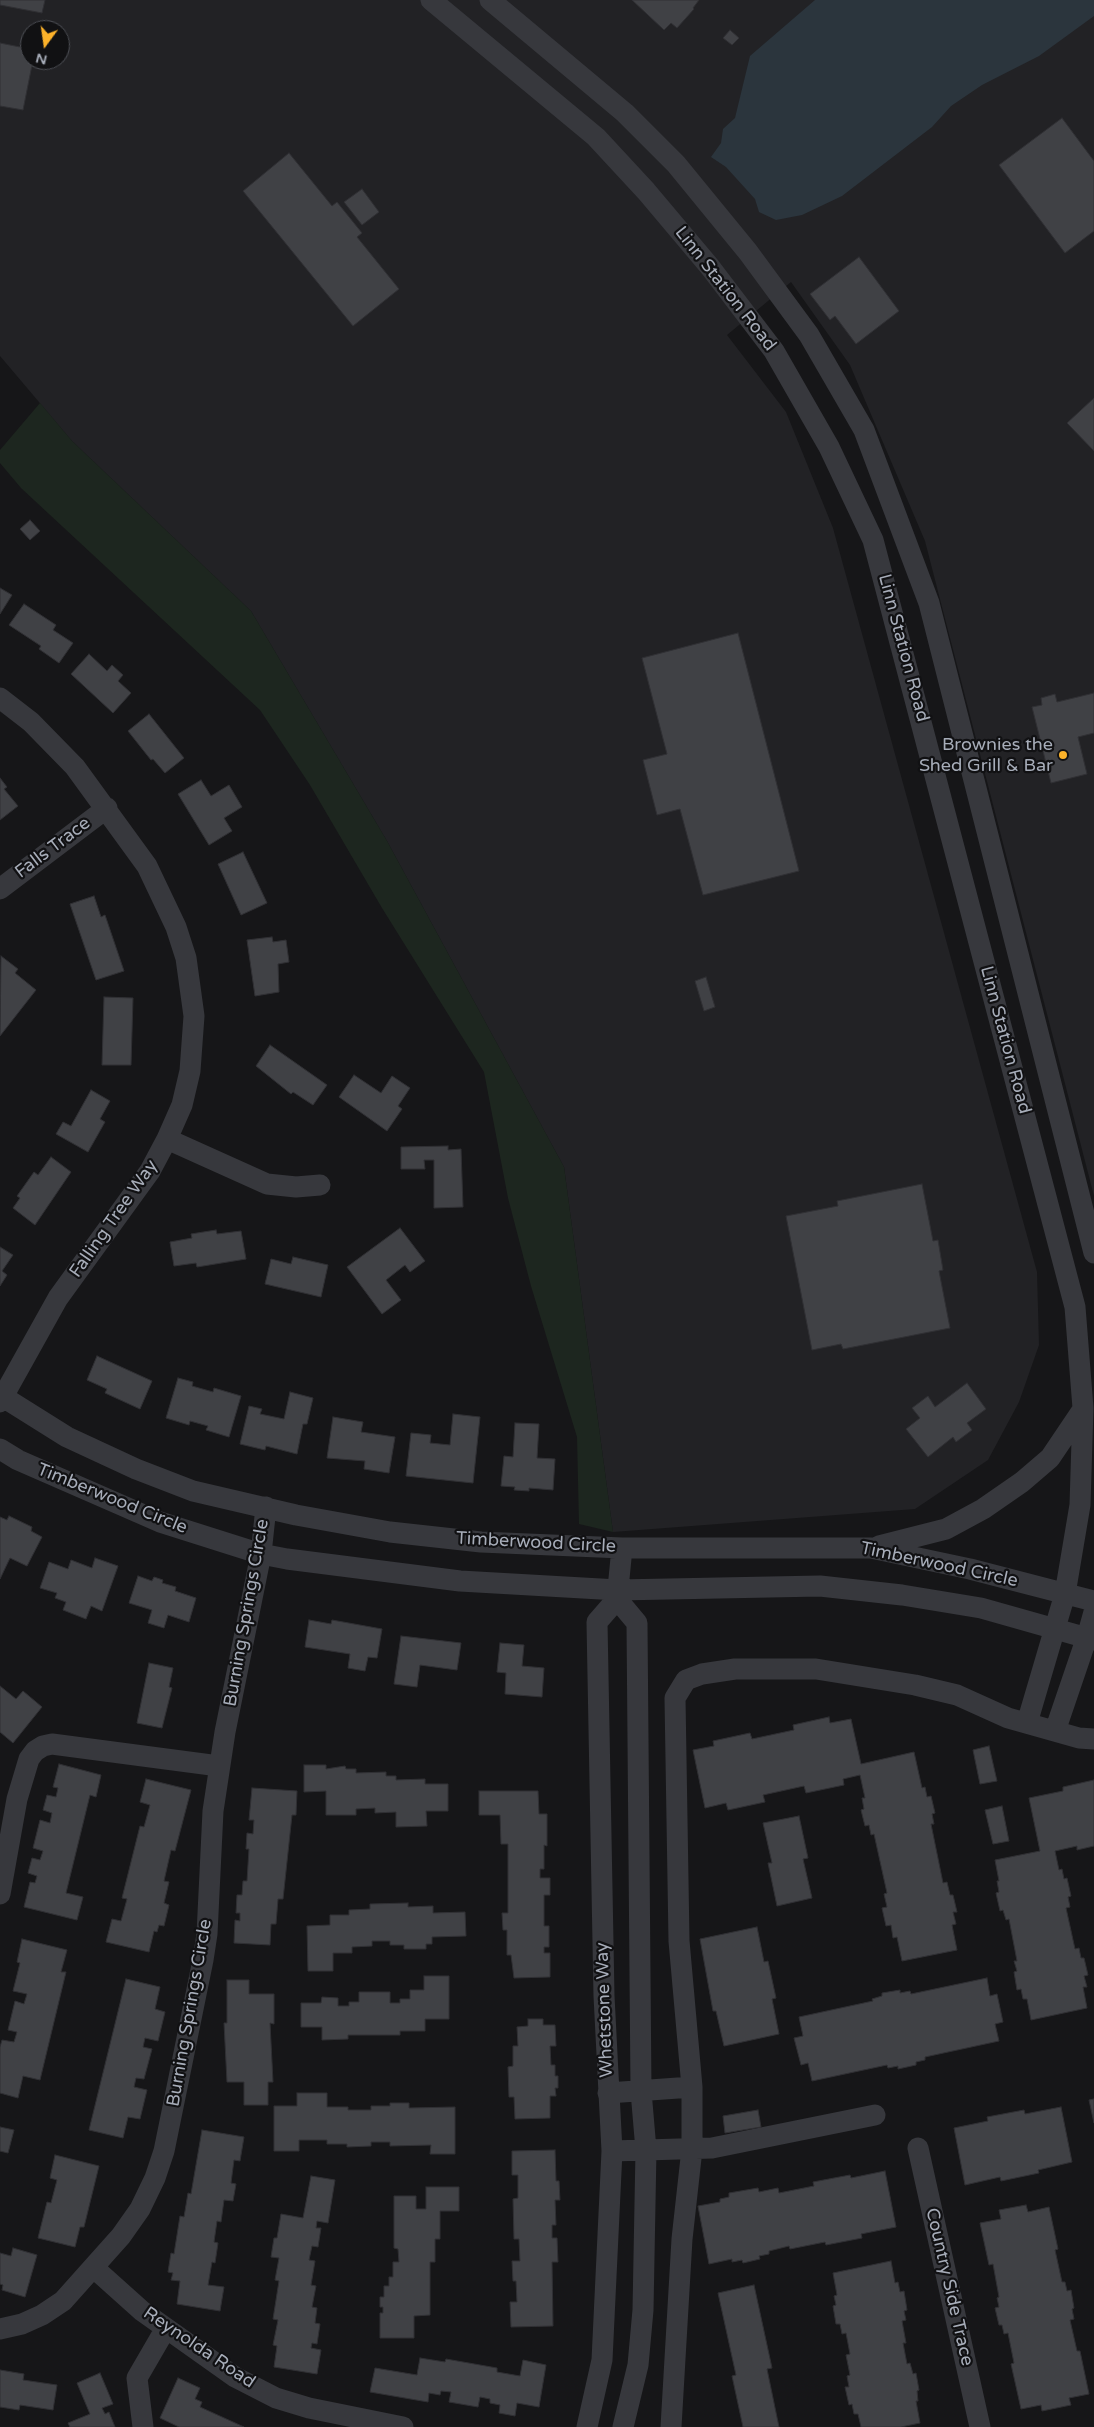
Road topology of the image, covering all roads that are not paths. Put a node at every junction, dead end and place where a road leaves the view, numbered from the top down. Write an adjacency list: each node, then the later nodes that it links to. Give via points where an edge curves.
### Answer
1 (431, 0): 10 (street, Linn Station Road, via 596,137 710,267 774,351 829,447 869,531 894,611 1075,1307)
2 (490, 0): 8 (street, Linn Station Road, via 625,113 676,164 748,252 809,335 864,430 929,603)
3 (0, 698): 4 (street, Falling Tree Way, via 50,741)
4 (107, 808): 5 (street, Falls Trace); 6 (street, Falling Tree Way, via 147,866 167,905 186,958 192,988 194,1016 190,1071 182,1105)
5 (0, 889)
6 (167, 1139): 7 (street, via 267,1184 296,1188); 9 (street, Falling Tree Way, via 150,1171 58,1298)
7 (320, 1186)
8 (1094, 1253)
9 (1, 1398): 12 (street, Timberwood Circle, via 67,1436 136,1469 193,1491)
10 (1083, 1408): 14 (street, via 1050,1458 983,1509 946,1529); 16 (street, Linn Station Road, via 1080,1506)
11 (0, 1449): 15 (street, Timberwood Circle, via 18,1460 160,1522)
12 (266, 1507): 13 (street, Timberwood Circle, via 390,1532 481,1542); 15 (street, Burning Springs Circle)
13 (622, 1548): 14 (street, Timberwood Circle); 17 (street)
14 (871, 1548): 16 (street, Timberwood Circle)
15 (261, 1554): 17 (street, Timberwood Circle, via 460,1581); 25 (street, Burning Springs Circle)
16 (1065, 1594): 18 (street, Timberwood Circle); 20 (street, Linn Station Road)
17 (617, 1595): 20 (street, Timberwood Circle, via 820,1586 981,1608); 28 (street, Whetstone Way, via 637,1623); 29 (street, Whetstone Way, via 597,1622)
18 (1094, 1601)
19 (1094, 1612): 21 (street)
20 (1054, 1628): 21 (street, Timberwood Circle); 22 (street, Linn Station Road)
21 (1091, 1639): 23 (street)
22 (1027, 1723): 23 (street); 27 (street, via 957,1695 907,1683 816,1669 736,1669 686,1680 675,1698 679,1941)
23 (1055, 1731): 24 (street)
24 (1094, 1739)
25 (219, 1766): 26 (street, via 52,1744 35,1751 29,1759 17,1799); 35 (street, Burning Springs Circle, via 213,1811 207,1934 164,2151 140,2209)
26 (0, 1894)
27 (692, 2087): 28 (street); 32 (street)
28 (642, 2091): 29 (street); 33 (street, Whetstone Way)
29 (608, 2093): 34 (street, Whetstone Way)
30 (876, 2115): 32 (street, via 712,2148)
31 (918, 2148): 43 (street, Country Side Trace)
32 (692, 2149): 33 (street); 42 (street, via 682,2239)
33 (646, 2150): 34 (street); 41 (street, Whetstone Way, via 643,2310 638,2365)
34 (612, 2151): 40 (street, Whetstone Way, via 602,2360)
35 (94, 2268): 36 (street, Reynolda Road); 37 (street, Burning Springs Circle, via 63,2301 42,2315)
36 (166, 2328): 38 (street, via 137,2378); 39 (street, Reynolda Road, via 235,2377 276,2398)
37 (0, 2329)
38 (143, 2427)
39 (403, 2427)
40 (587, 2427)
41 (623, 2427)
42 (671, 2427)
43 (980, 2427)

